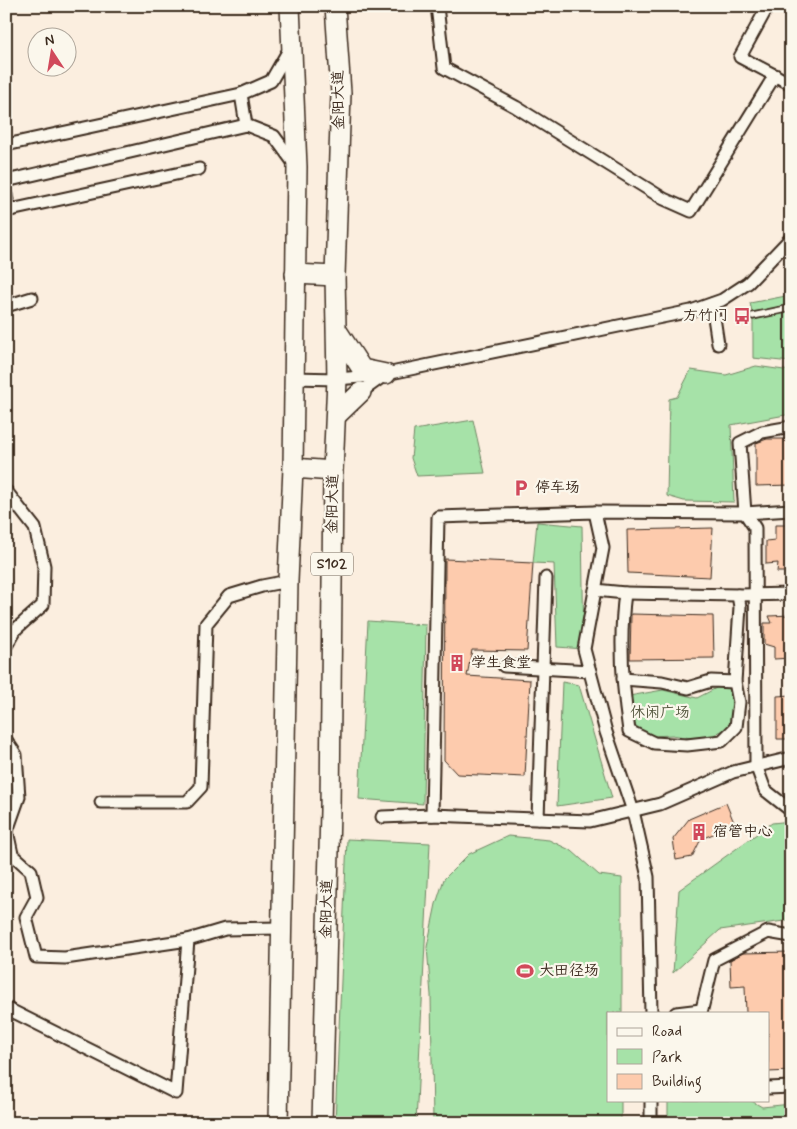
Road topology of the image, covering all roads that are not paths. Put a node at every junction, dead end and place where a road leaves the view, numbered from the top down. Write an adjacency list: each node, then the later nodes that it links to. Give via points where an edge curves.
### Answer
1 (290, 6): 5 (main road, S102)
2 (335, 6): 18 (main road, 金阳大道 / S102, via 340,93)
3 (437, 6): 6 (street, via 444,68 516,107 664,199 691,211)
4 (768, 6): 6 (street, via 740,57)
5 (293, 42): 8 (street, via 271,80); 11 (main road, S102)
6 (775, 74): 7 (street)
7 (791, 84)
8 (241, 94): 9 (street); 10 (street)
9 (246, 125): 11 (street, via 274,136); 13 (street)
10 (6, 145)
11 (297, 167): 17 (main road, S102)
12 (199, 169): 15 (street)
13 (6, 180)
14 (6, 195): 15 (street)
15 (8, 211)
16 (791, 238): 20 (street, via 748,283)
17 (295, 274): 18 (main road); 27 (main road, S102)
18 (335, 276): 24 (main road, 金阳大道 / S102)
19 (32, 298): 21 (street)
20 (712, 304): 25 (street); 26 (street)
21 (6, 306)
22 (791, 308): 23 (lane)
23 (753, 316)
24 (338, 332): 26 (main road, via 362,369); 28 (main road, 金阳大道 / S102)
25 (718, 344)
26 (386, 374): 28 (street); 29 (street)
27 (294, 378): 28 (street); 32 (main road, S102)
28 (338, 379): 30 (main road, 金阳大道 / S102)
29 (361, 392): 30 (main road)
30 (336, 416): 33 (main road, 金阳大道 / S102)
31 (791, 427): 37 (street, via 762,432 740,443)
32 (293, 468): 33 (main road); 39 (main road, S102)
33 (333, 471): 70 (main road, 金阳大道 / S102, via 330,811)
34 (6, 491): 45 (street, via 36,528 44,566 43,605 16,630)
35 (791, 510): 37 (street)
36 (595, 512): 37 (street); 40 (street, via 603,548); 56 (street, via 438,517)
37 (745, 513): 42 (street, via 755,528)
38 (546, 578): 58 (street)
39 (288, 581): 53 (street, via 229,596 206,624 201,787 187,802); 59 (main road, S102)
40 (595, 590): 41 (street); 47 (street, via 584,649)
41 (625, 593): 44 (street); 48 (street, via 621,627)
42 (755, 594): 43 (street); 44 (street); 52 (street)
43 (791, 594)
44 (738, 595): 49 (street)
45 (6, 646)
46 (504, 666): 47 (street)
47 (590, 670): 55 (street)
48 (623, 679): 49 (street, via 688,688 712,681); 49 (street, via 629,731 654,743 687,745 722,741 736,727 739,702)
49 (735, 682)
50 (6, 740): 61 (street, via 16,755 19,797 7,831 12,854 31,872 38,897 26,917 36,957 65,958)
51 (791, 758): 52 (street)
52 (756, 765): 54 (street, via 765,790); 55 (street, via 660,804)
53 (101, 802)
54 (789, 809)
55 (632, 810): 58 (street, via 590,820); 64 (street, via 648,877)
56 (432, 815): 57 (street); 58 (street)
57 (382, 818)
58 (538, 819)
59 (282, 928): 61 (street, via 225,929); 69 (main road, S102)
60 (791, 936): 63 (street, via 768,932 714,960)
61 (188, 940): 62 (street, via 176,1093)
62 (6, 1008)
63 (701, 1011): 65 (street)
64 (651, 1012)
65 (688, 1012)
66 (791, 1087): 67 (street)
67 (770, 1088)
68 (651, 1102): 71 (street)
69 (278, 1123)
70 (322, 1123)
71 (651, 1123)

